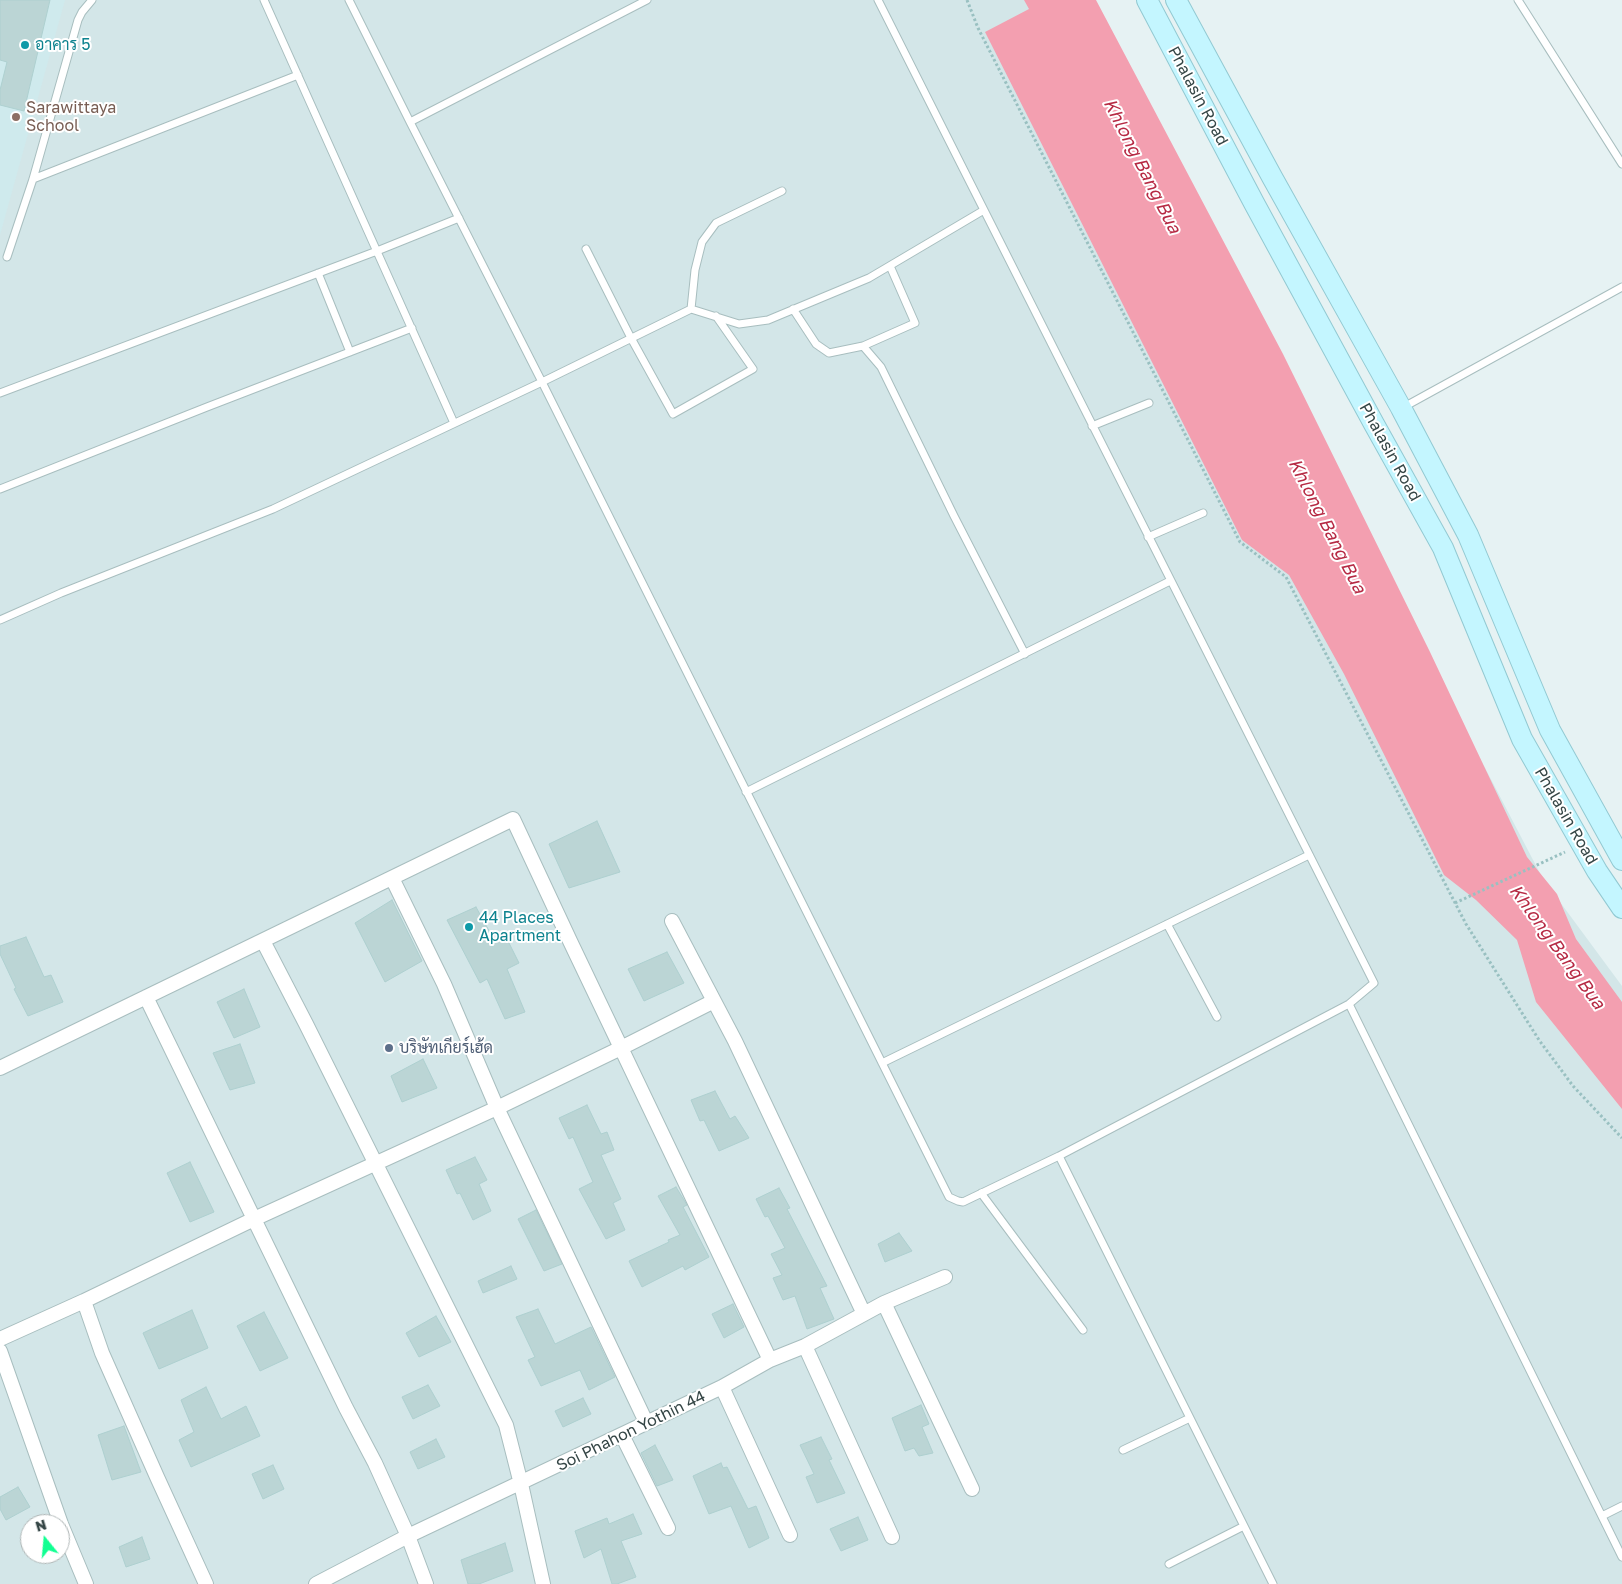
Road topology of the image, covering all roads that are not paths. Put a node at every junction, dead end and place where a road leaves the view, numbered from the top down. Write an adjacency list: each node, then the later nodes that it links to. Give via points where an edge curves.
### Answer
1 (92, 0): 12 (lane, via 78,20)
2 (264, 0): 9 (lane)
3 (349, 0): 10 (lane)
4 (646, 0): 10 (lane)
5 (878, 0): 14 (lane)
6 (1147, 0): 34 (main road, Phalasin Road)
7 (1176, 0): 32 (main road, Phalasin Road)
8 (1518, 0): 11 (lane)
9 (298, 75): 12 (lane); 17 (lane)
10 (410, 122): 15 (lane)
11 (1622, 164)
12 (33, 179): 18 (lane)
13 (782, 191): 22 (lane, via 716,223 702,242)
14 (984, 210): 19 (lane); 35 (lane)
15 (459, 218): 17 (lane); 29 (lane)
16 (586, 249): 26 (lane)
17 (377, 251): 20 (lane); 25 (lane)
18 (7, 257)
19 (890, 266): 23 (lane); 27 (lane, via 915,323)
20 (318, 273): 28 (lane); 30 (lane)
21 (1622, 287): 32 (lane)
22 (690, 309): 24 (lane); 26 (lane)
23 (794, 309): 24 (lane, via 768,320 739,324); 27 (lane, via 816,344 828,353)
24 (716, 316): 26 (lane, via 753,369 673,414)
25 (412, 328): 28 (lane); 33 (lane)
26 (631, 338): 29 (lane)
27 (863, 346): 41 (lane, via 881,367)
28 (350, 352): 36 (lane)
29 (542, 382): 33 (lane); 42 (lane)
30 (0, 393)
31 (1149, 403): 35 (lane)
32 (1401, 408): 34 (main road); 44 (main road, Phalasin Road, via 1468,535 1550,730)
33 (454, 423): 40 (lane, via 273,509)
34 (1374, 424): 46 (main road, Phalasin Road, via 1443,548 1522,740)
35 (1092, 426): 38 (lane)
36 (0, 489)
37 (1203, 513): 38 (lane)
38 (1148, 536): 39 (lane)
39 (1170, 581): 41 (lane); 43 (lane)
40 (0, 620)
41 (1025, 654): 42 (lane)
42 (746, 792): 55 (lane)
43 (1309, 855): 48 (lane); 52 (lane, via 1374,983)
44 (1622, 860)
45 (392, 878): 49 (street); 54 (street, via 513,819); 57 (street, via 444,984)
46 (1622, 908)
47 (672, 921): 51 (street)
48 (1167, 924): 53 (lane); 55 (lane)
49 (263, 941): 50 (street); 59 (street)
50 (146, 997): 56 (street); 61 (street)
51 (714, 1001): 54 (street); 65 (street)
52 (1348, 1004): 58 (lane); 79 (lane)
53 (1217, 1017)
54 (621, 1048): 57 (street); 70 (street)
55 (882, 1063): 60 (lane, via 949,1197 963,1202)
56 (0, 1068)
57 (497, 1108): 59 (street); 73 (street)
58 (1059, 1156): 60 (lane); 72 (lane)
59 (376, 1163): 61 (street); 76 (street, via 506,1425)
60 (981, 1193): 66 (lane)
61 (254, 1218): 63 (street); 83 (street)
62 (945, 1277): 64 (street, Soi Phahon Yothin 44)
63 (84, 1301): 67 (street); 88 (street, via 102,1353)
64 (884, 1303): 65 (street, Soi Phahon Yothin 44); 77 (street)
65 (864, 1314): 68 (street, Soi Phahon Yothin 44)
66 (1083, 1330)
67 (0, 1339)
68 (804, 1346): 70 (street, Soi Phahon Yothin 44); 84 (street)
69 (0, 1350): 87 (street, via 61,1524)
70 (770, 1360): 71 (street, Soi Phahon Yothin 44)
71 (722, 1387): 73 (street, Soi Phahon Yothin 44); 82 (street)
72 (1190, 1418): 75 (lane); 80 (lane)
73 (646, 1422): 74 (street, Soi Phahon Yothin 44)
74 (622, 1434): 76 (street, Soi Phahon Yothin 44); 81 (street)
75 (1123, 1450)
76 (521, 1484): 83 (street, Soi Phahon Yothin 44); 91 (street)
77 (972, 1489)
78 (1622, 1506): 79 (lane)
79 (1602, 1516): 85 (lane)
80 (1244, 1526): 86 (lane); 92 (lane)
81 (668, 1528)
82 (790, 1535)
83 (408, 1536): 89 (street, Soi Phahon Yothin 44); 90 (street)
84 (892, 1537)
85 (1622, 1556)
86 (1169, 1564)
87 (86, 1584)
88 (206, 1584)
89 (316, 1584)
90 (426, 1584)
91 (543, 1584)
92 (1273, 1584)

